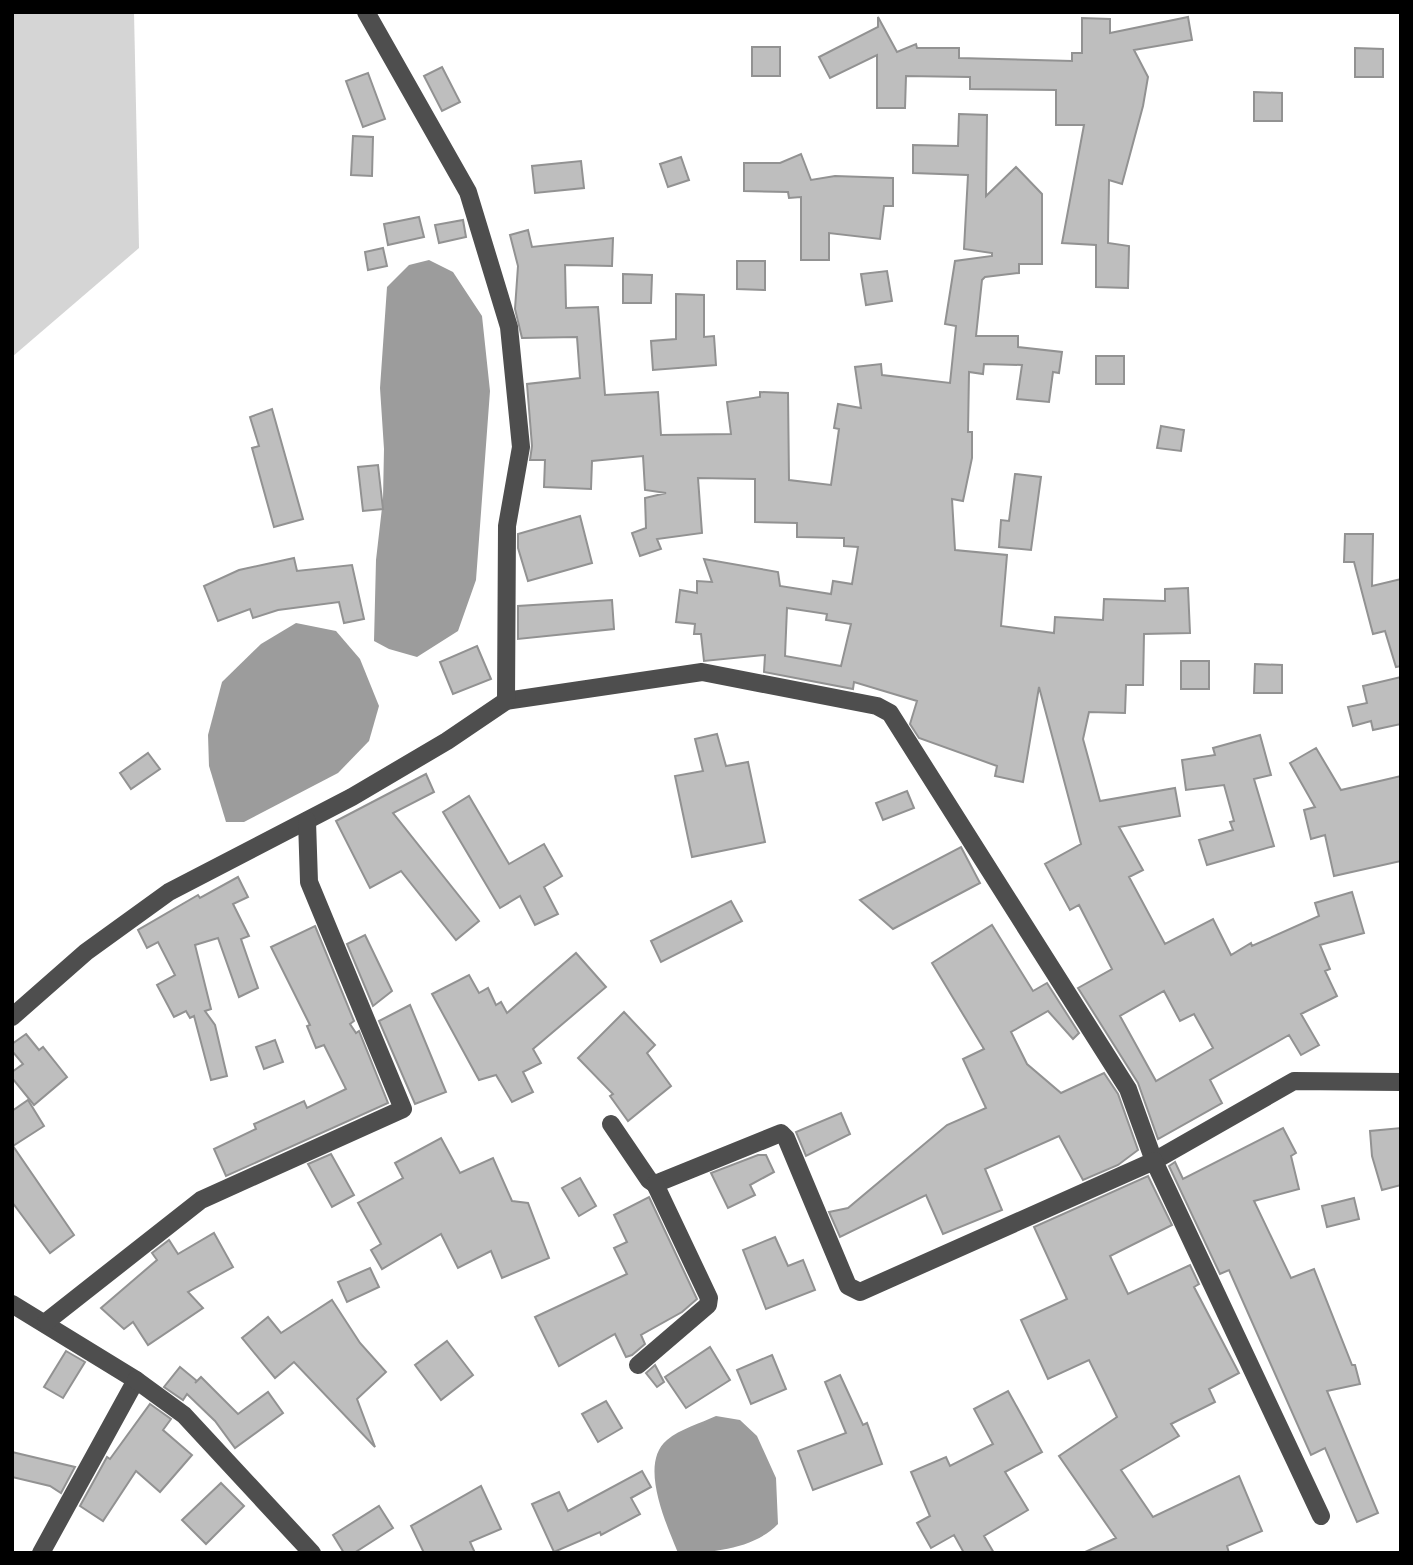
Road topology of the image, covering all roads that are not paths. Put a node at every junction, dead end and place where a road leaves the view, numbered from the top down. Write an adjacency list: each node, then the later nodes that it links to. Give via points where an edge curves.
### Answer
1 (366, 12): 2 (street, via 468,192 509,327 521,447 507,526)
2 (506, 701): 3 (street, via 447,741); 7 (street, via 702,672 877,706 890,713 1128,1088)
3 (307, 821): 4 (street, via 127,920); 10 (street, via 309,882 403,1109 201,1200)
4 (12, 1017)
5 (1401, 1082): 7 (street, via 1294,1081)
6 (611, 1124): 8 (street)
7 (1154, 1161): 8 (street, via 860,1292 848,1286 781,1133); 13 (street)
8 (655, 1184): 11 (street, via 709,1298 708,1305)
9 (12, 1304): 10 (street)
10 (46, 1322): 12 (street)
11 (638, 1365)
12 (136, 1380): 14 (street); 15 (street, via 184,1415)
13 (1321, 1516)
14 (41, 1553)
15 (312, 1553)

